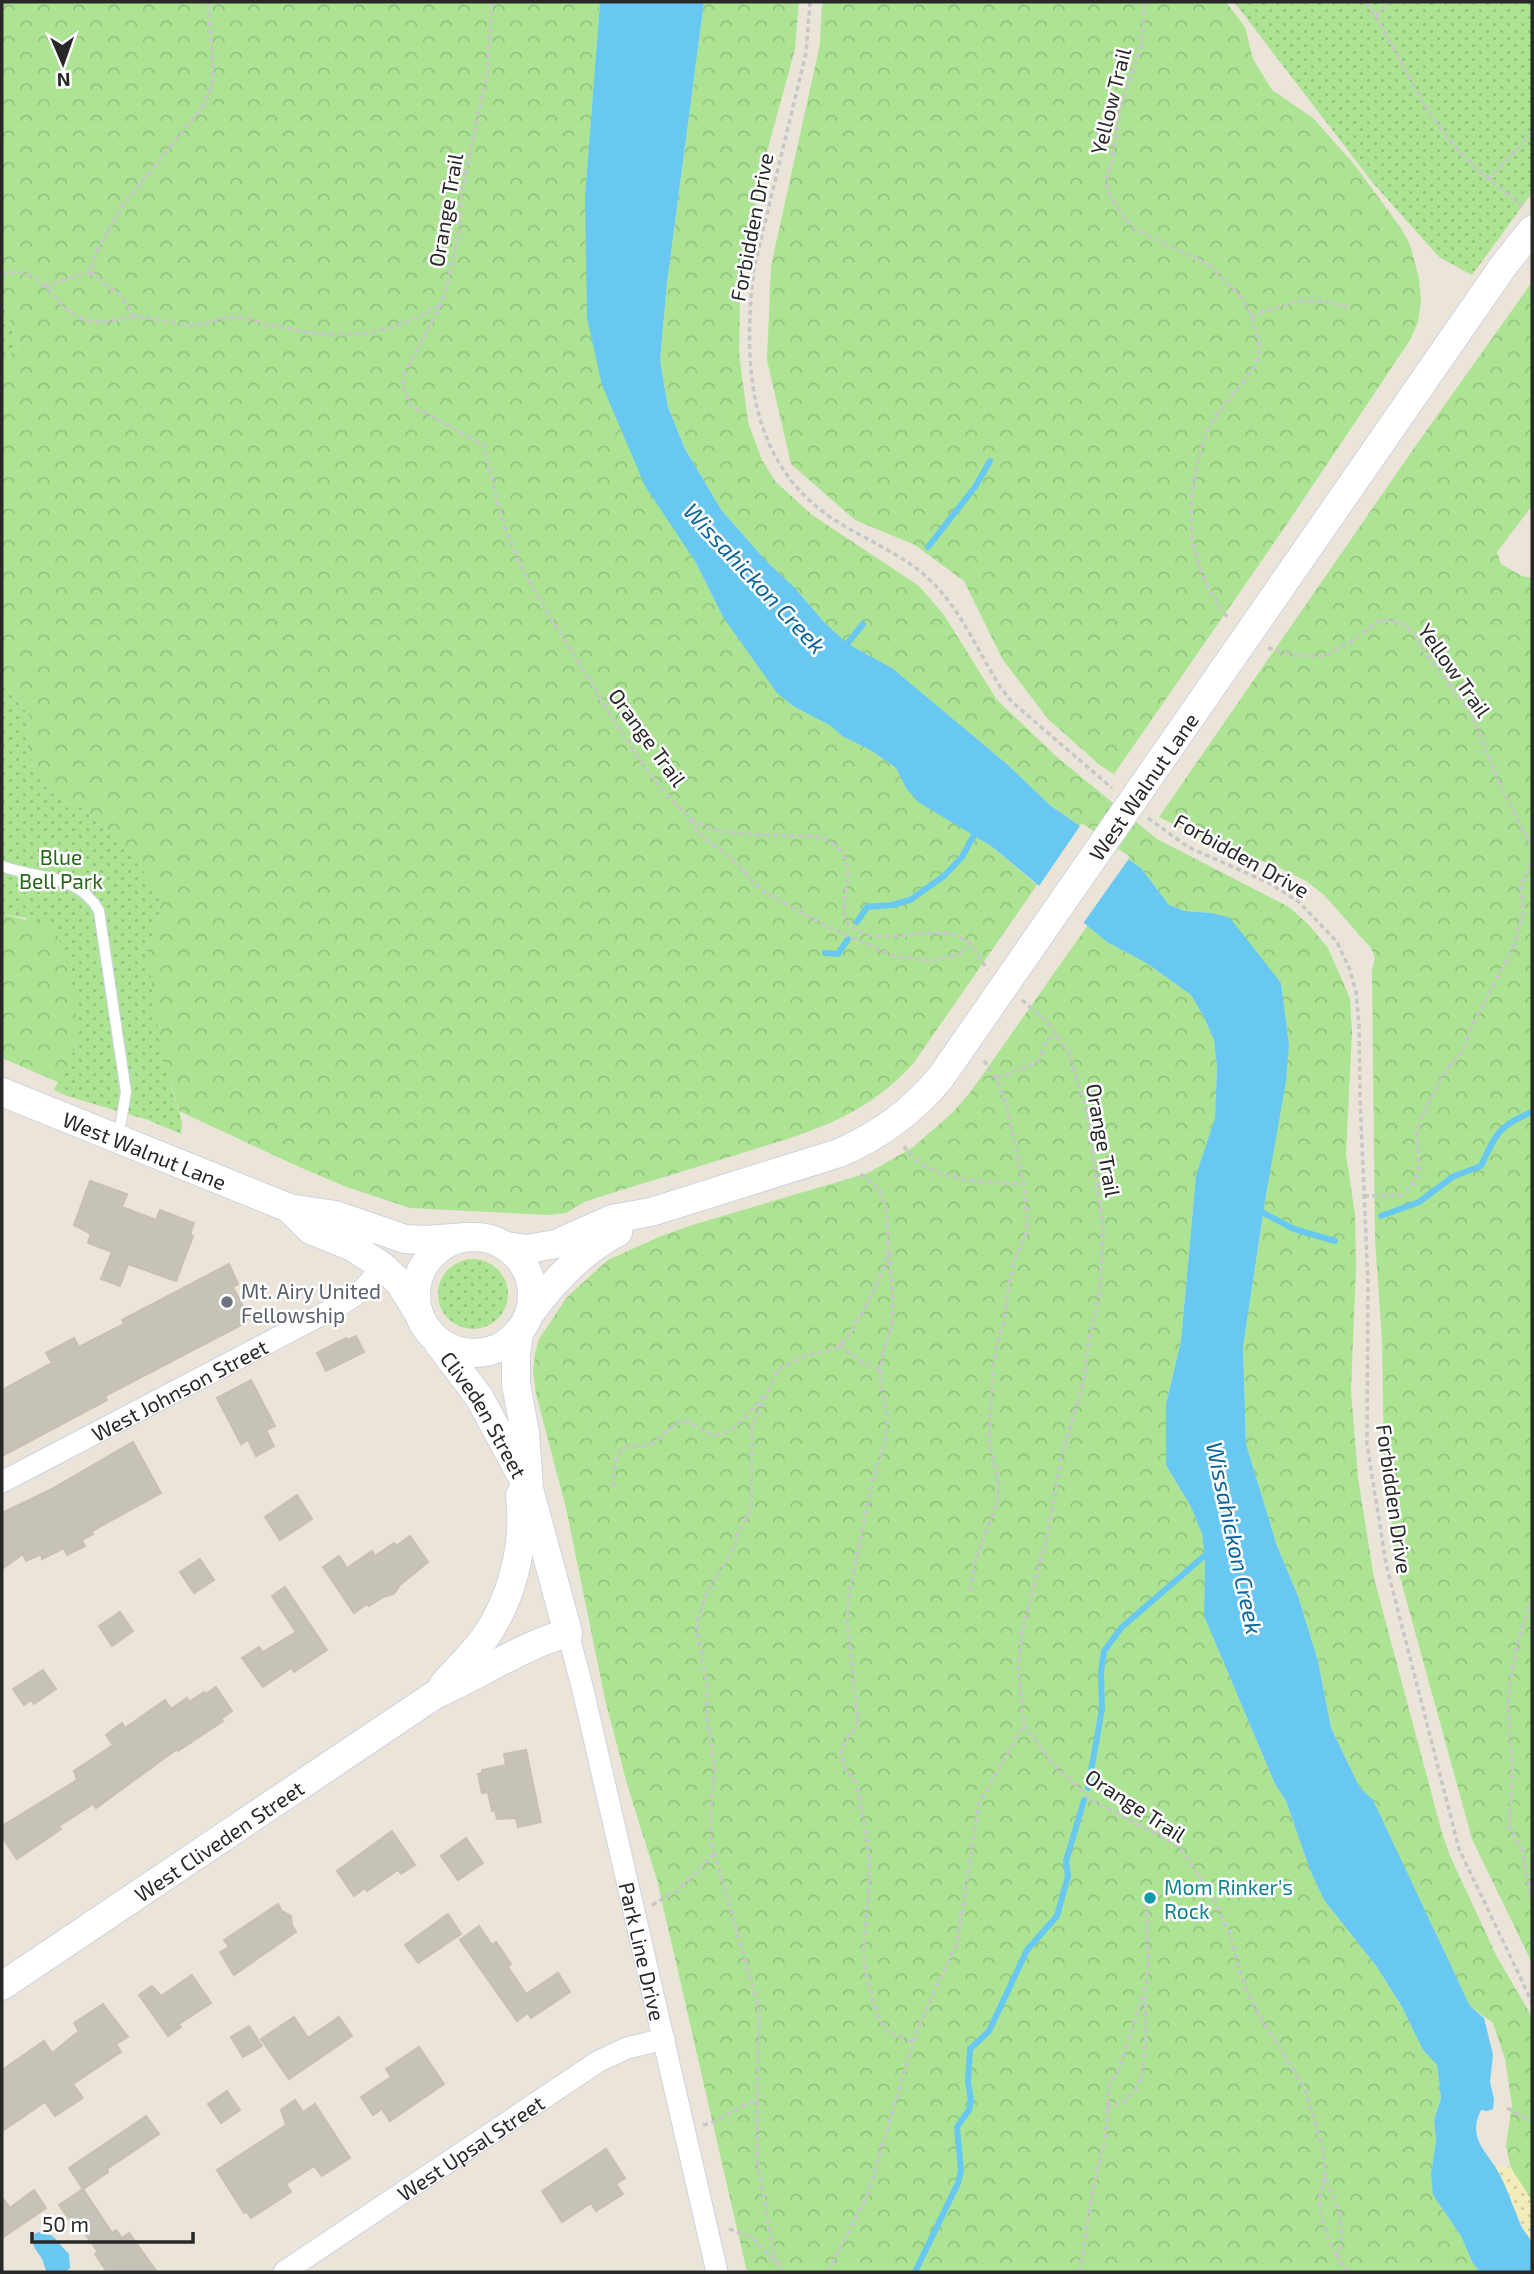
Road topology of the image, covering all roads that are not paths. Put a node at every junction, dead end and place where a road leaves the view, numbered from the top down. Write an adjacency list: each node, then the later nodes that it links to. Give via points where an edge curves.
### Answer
1 (1528, 219): 6 (street, West Walnut Lane, bridge, via 1472,311 941,1077 901,1117 860,1144)
2 (2, 866): 4 (lane, via 69,883 88,894 99,911 126,1092)
3 (2, 1091): 4 (street, West Walnut Lane)
4 (115, 1138): 5 (street, West Walnut Lane)
5 (289, 1208): 7 (street, West Walnut Lane, via 335,1215 405,1238); 9 (street, West Walnut Lane, via 311,1230 354,1247)
6 (651, 1212): 8 (street, West Walnut Lane, via 612,1219 542,1247); 11 (street, West Walnut Lane, via 601,1241 569,1267 543,1294)
7 (468, 1237): 8 (street, via 488,1238); 10 (street, via 444,1245 425,1262 415,1286)
8 (505, 1246): 11 (street, via 523,1262 532,1284 531,1307)
9 (383, 1267): 10 (street, West Walnut Lane, via 400,1283); 14 (street, West Johnson Street, via 342,1304)
10 (417, 1311): 12 (street)
11 (523, 1325): 12 (street, via 500,1348 474,1354); 15 (street, Cliveden Street, via 516,1377)
12 (438, 1342): 13 (street, Cliveden Street, via 479,1397)
13 (508, 1451): 15 (street, Cliveden Street); 17 (street, West Cliveden Street, via 519,1488 521,1520 508,1592 485,1637)
14 (2, 1482)
15 (529, 1489): 16 (street, Cliveden Street)
16 (568, 1633): 17 (street, West Cliveden Street, via 530,1645); 19 (street, Park Line Drive)
17 (436, 1694): 18 (street, West Cliveden Street)
18 (2, 1986)
19 (664, 2039): 20 (street, West Upsal Street, via 599,2060); 21 (street, Park Line Drive)
20 (284, 2272)
21 (717, 2272)

